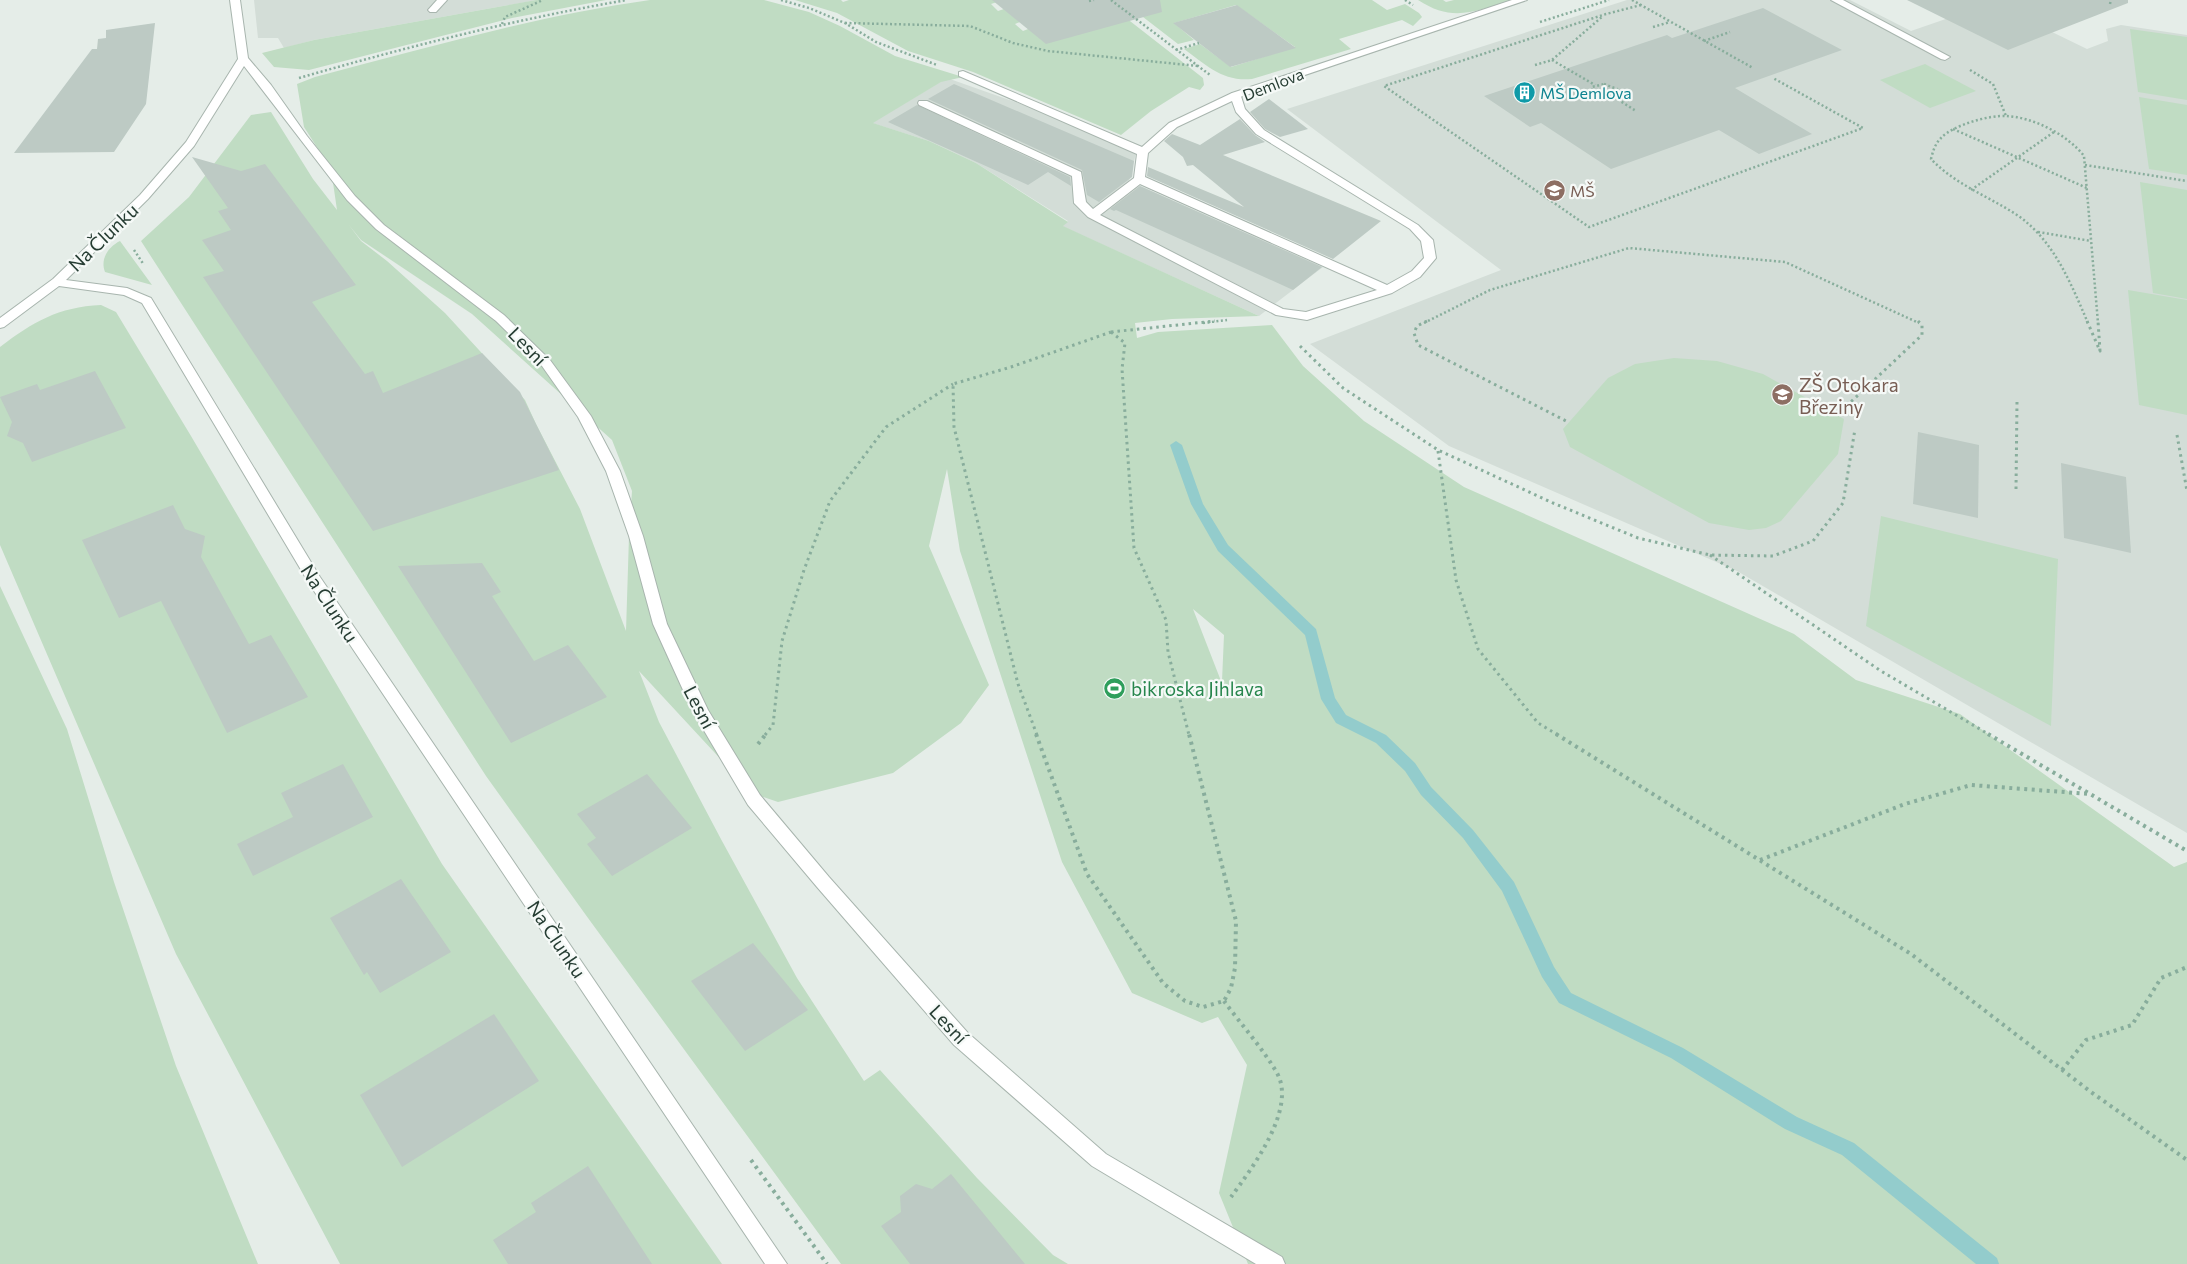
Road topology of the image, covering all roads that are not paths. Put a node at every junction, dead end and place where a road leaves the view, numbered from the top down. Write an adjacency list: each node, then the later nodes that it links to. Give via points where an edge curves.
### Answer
1 (235, 0): 7 (street)
2 (442, 0): 5 (street)
3 (1522, 0): 9 (street, Demlova)
4 (1836, 0): 6 (street)
5 (433, 10)
6 (1945, 57)
7 (243, 59): 14 (street, Na Člunku, via 190,144 144,197); 18 (street, Lesní, via 351,198 380,227 500,318 546,363 584,416 614,471 660,624 701,712 754,800 810,867 961,1039 1099,1160)
8 (963, 74): 11 (street)
9 (1236, 95): 11 (street, via 1174,125); 15 (street, Demlova, via 1240,110 1260,132 1414,227 1427,240 1430,258 1416,274)
10 (923, 103): 13 (street, via 1077,174 1080,203)
11 (1143, 152): 12 (street)
12 (1139, 179): 13 (street); 15 (street)
13 (1092, 215): 15 (street, via 1280,312 1307,316)
14 (57, 282): 16 (street); 17 (street, Na Člunku, via 127,292 148,301 315,581)
15 (1388, 290)
16 (0, 324)
17 (777, 1264)
18 (1275, 1264)

